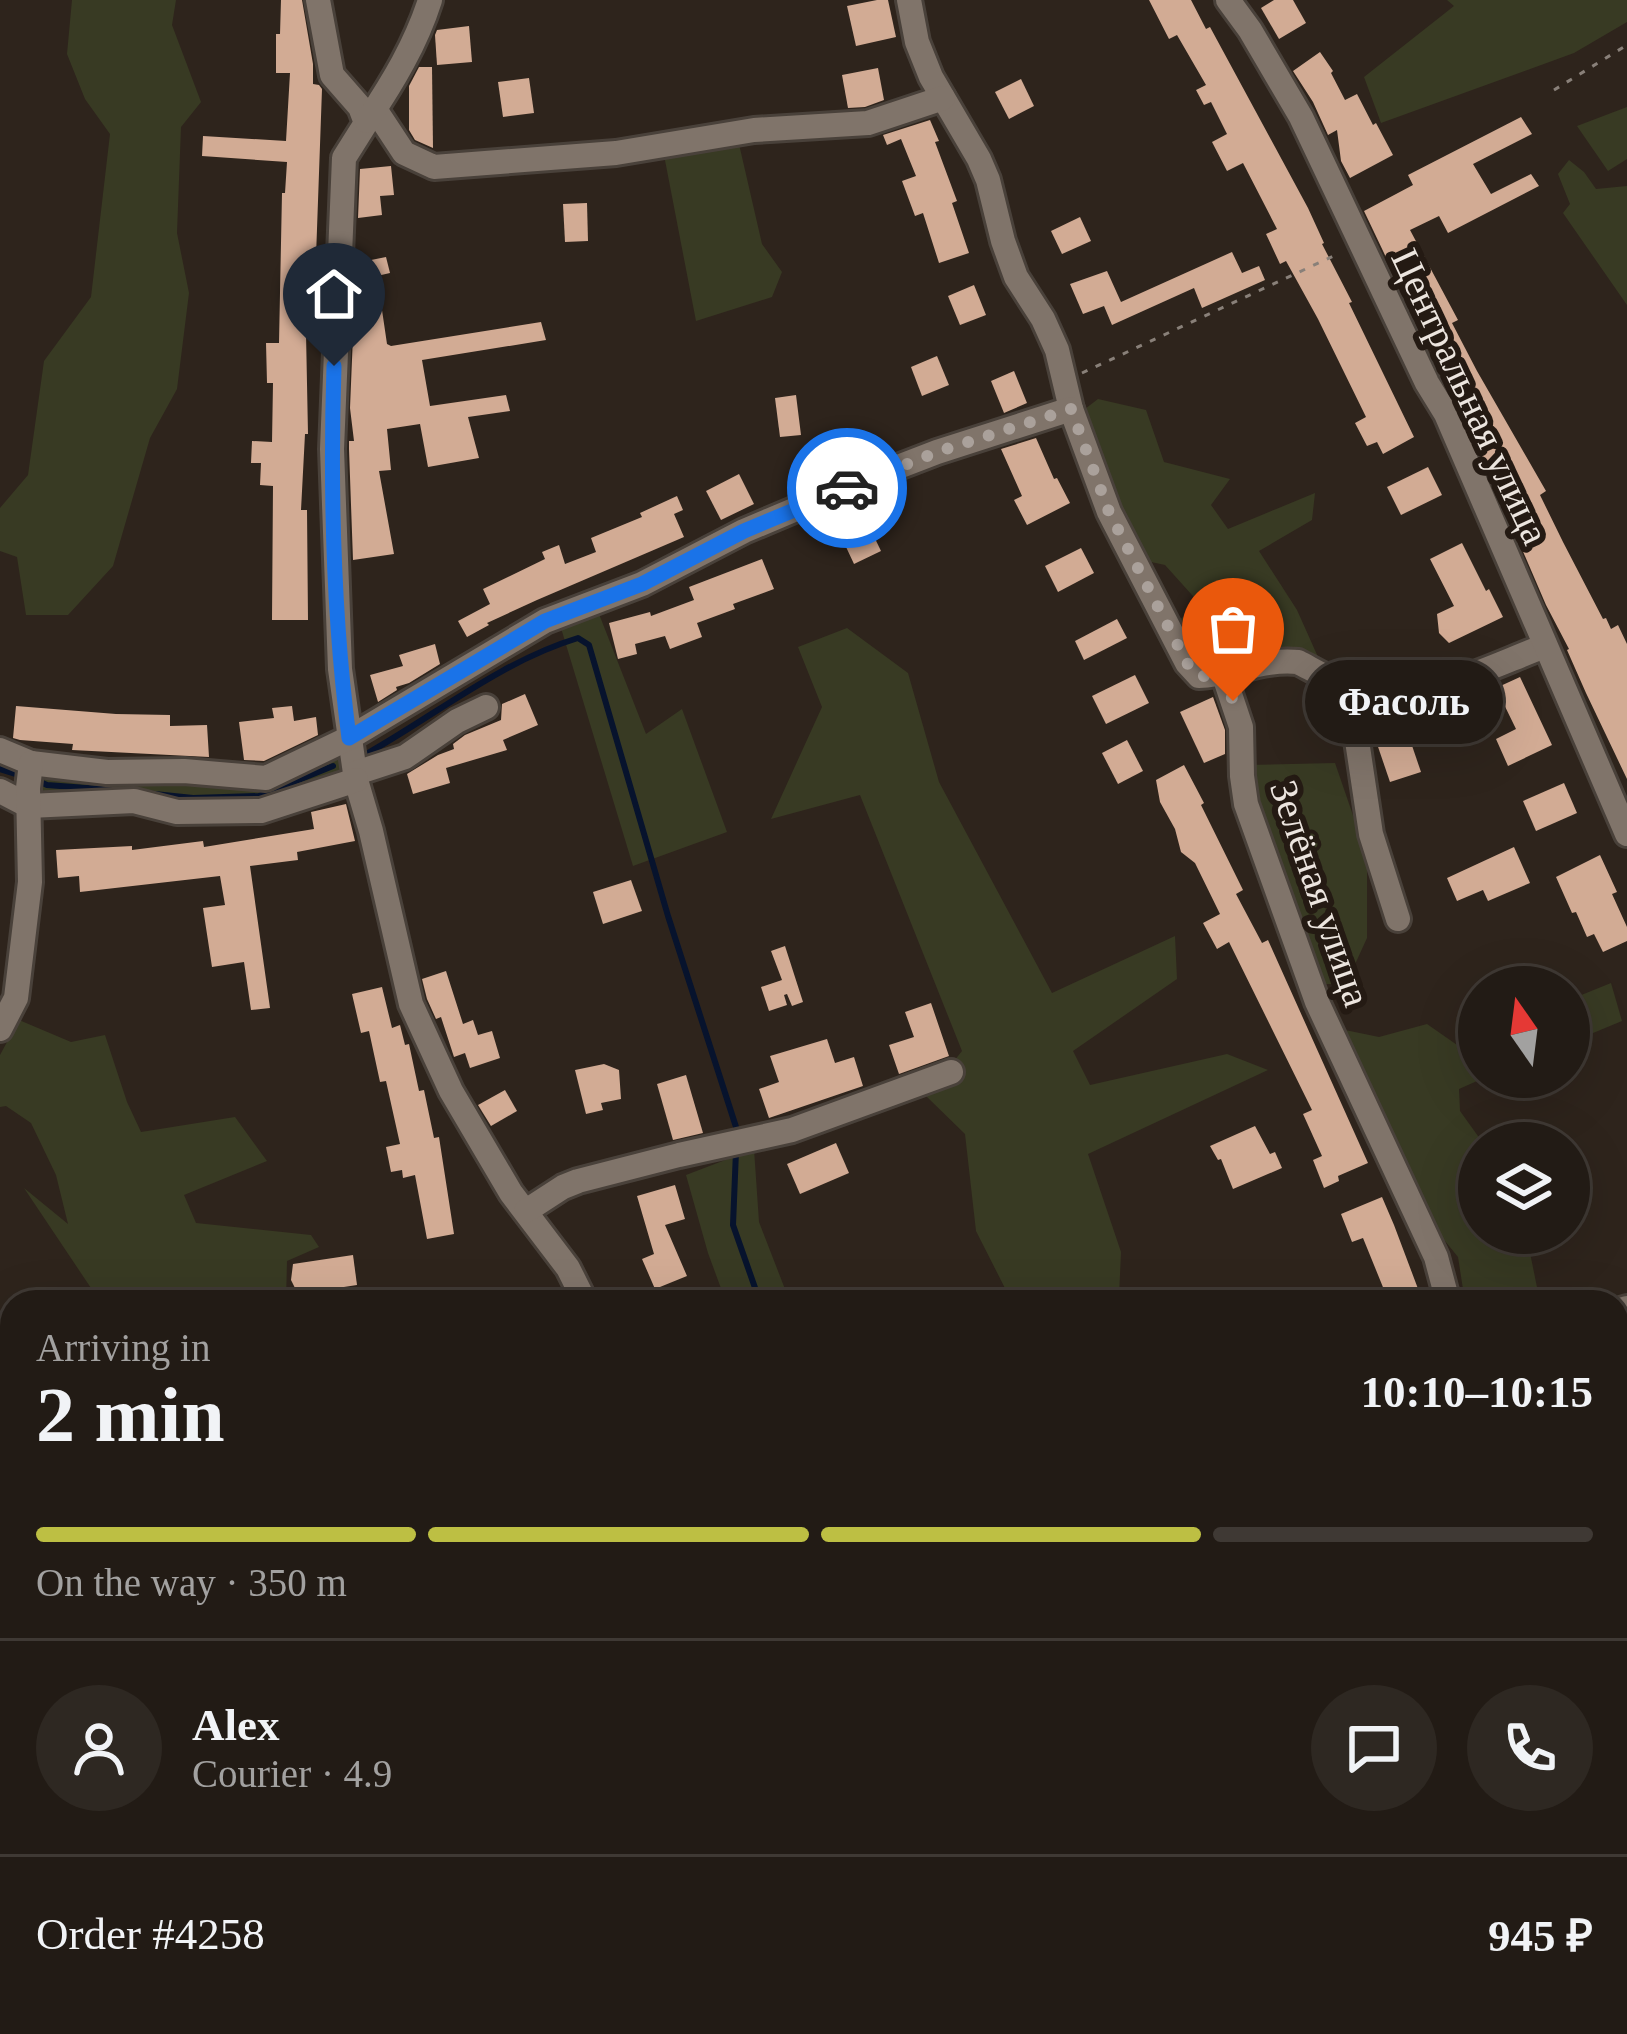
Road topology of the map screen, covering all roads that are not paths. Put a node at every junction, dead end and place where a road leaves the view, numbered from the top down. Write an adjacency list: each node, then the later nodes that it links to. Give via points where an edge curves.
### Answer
1 (318, 0): 6 (street, via 332,76)
2 (430, 0): 6 (street)
3 (909, 0): 5 (street)
4 (1228, 0): 8 (street, Центральная улица, via 1301,117 1446,414)
5 (943, 98): 6 (street, via 868,122 434,167 404,153); 7 (street, via 988,180 1016,278 1057,350)
6 (370, 116): 12 (street, via 344,158 332,449)
7 (1071, 409): 9 (street, via 1109,512 1187,663 1199,676); 12 (street, via 867,479 545,621)
8 (1545, 646): 10 (street, via 1423,691 1394,696); 17 (street, Центральная улица)
9 (1224, 676): 10 (street, via 1288,661); 23 (street, Зелёная улица, via 1241,727 1246,804 1317,1002)
10 (1349, 687): 18 (street, via 1371,834)
11 (486, 707): 14 (street, via 405,757)
12 (349, 738): 14 (street); 15 (street, via 266,778 106,772)
13 (0, 750): 15 (street)
14 (356, 776): 15 (street, via 261,811 177,812); 21 (street, via 411,1004 451,1091)
15 (29, 783): 16 (street); 19 (street, via 16,998)
16 (0, 791)
17 (1627, 834)
18 (1398, 919)
19 (0, 1029)
20 (951, 1072): 21 (street, via 791,1130 578,1181)
21 (526, 1211): 22 (street)
22 (579, 1290)
23 (1445, 1290)

